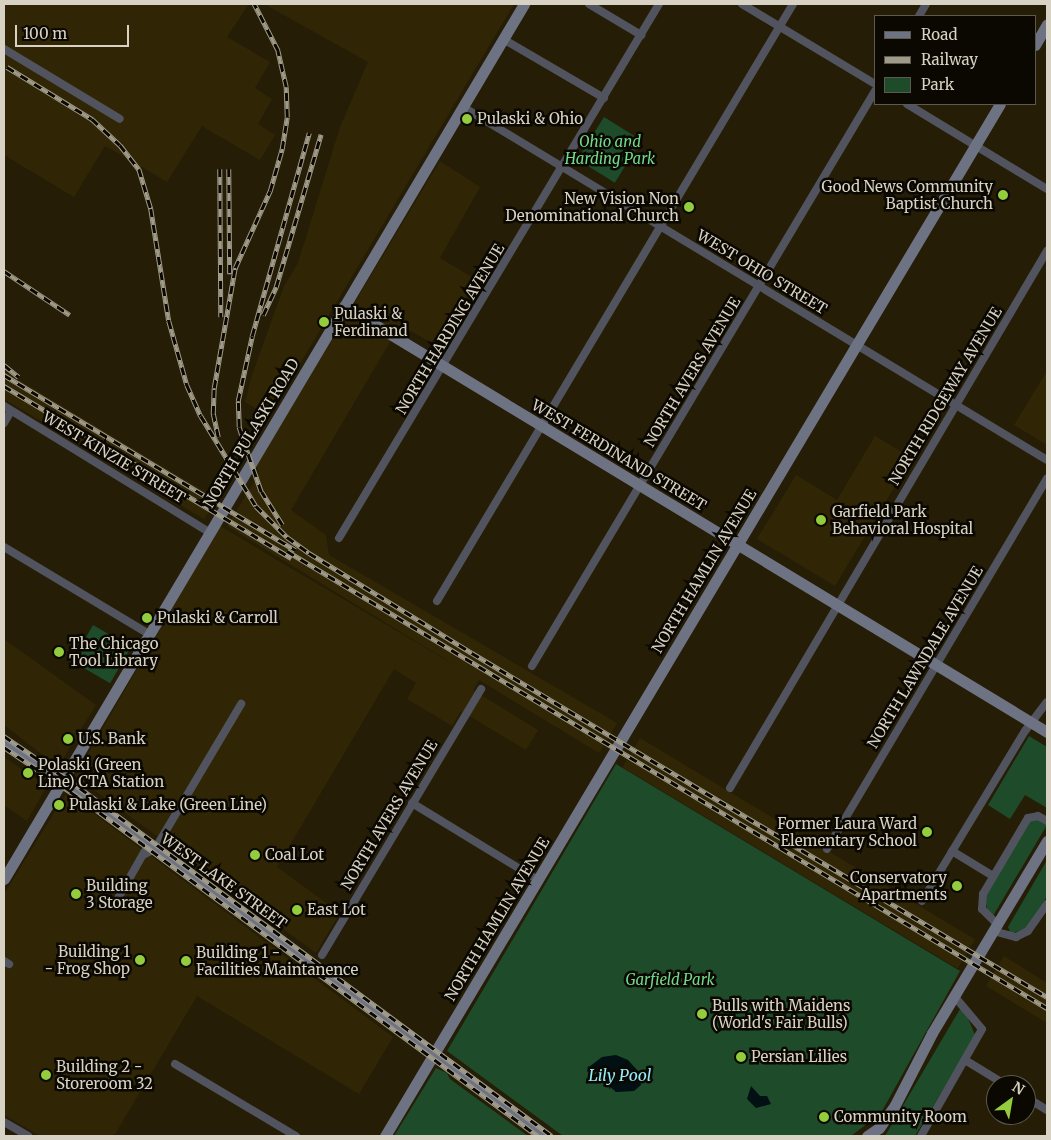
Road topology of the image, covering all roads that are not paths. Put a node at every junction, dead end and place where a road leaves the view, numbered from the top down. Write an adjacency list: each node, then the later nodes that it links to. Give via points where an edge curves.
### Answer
1 (524, 4): 11 (street, NORTH PULASKI ROAD)
2 (589, 4): 10 (street)
3 (659, 4): 10 (street, NORTH HARDING AVENUE)
4 (742, 4): 9 (street)
5 (793, 4): 9 (street)
6 (926, 4): 7 (street)
7 (920, 15)
8 (1047, 24): 12 (street)
9 (779, 26): 14 (street); 24 (street)
10 (641, 35): 16 (street, NORTH HARDING AVENUE)
11 (504, 39): 16 (street); 19 (street, NORTH PULASKI ROAD)
12 (1036, 43)
13 (4, 49): 20 (street)
14 (874, 83)
15 (874, 93): 26 (street, NORTH AVERS AVENUE)
16 (604, 98): 22 (street, NORTH HARDING AVENUE)
17 (909, 105): 21 (street)
18 (999, 105): 21 (street, NORTH HAMLIN AVENUE)
19 (463, 107): 22 (street, WEST OHIO STREET); 27 (street, NORTH PULASKI ROAD)
20 (120, 119)
21 (975, 145): 23 (street); 28 (street, NORTH HAMLIN AVENUE)
22 (562, 167): 24 (street, WEST OHIO STREET); 29 (street, NORTH HARDING AVENUE)
23 (1047, 189)
24 (660, 226): 26 (street, WEST OHIO STREET); 33 (street)
25 (1047, 251): 30 (street, NORTH RIDGEWAY AVENUE)
26 (759, 286): 28 (street, WEST OHIO STREET); 36 (street, NORTH AVERS AVENUE)
27 (344, 306): 29 (street, WEST FERDINAND STREET); 37 (street, NORTH PULASKI ROAD)
28 (856, 344): 30 (street, WEST OHIO STREET); 39 (street, NORTH HAMLIN AVENUE)
29 (444, 366): 33 (street, WEST FERDINAND STREET); 38 (street, NORTH HARDING AVENUE)
30 (956, 405): 34 (street, WEST OHIO STREET); 42 (street, NORTH RIDGEWAY AVENUE)
31 (7, 408): 32 (street); 37 (street, WEST KINZIE STREET)
32 (4, 423)
33 (541, 425): 36 (street, WEST FERDINAND STREET); 41 (street)
34 (1047, 460)
35 (1047, 478): 44 (street, NORTH LAWNDALE AVENUE)
36 (641, 486): 39 (street, WEST FERDINAND STREET); 45 (street, NORTH AVERS AVENUE)
37 (209, 532): 43 (street, NORTH PULASKI ROAD)
38 (339, 538)
39 (737, 544): 42 (street, WEST FERDINAND STREET); 65 (street, NORTH HAMLIN AVENUE)
40 (4, 547): 43 (street)
41 (437, 601)
42 (837, 605): 44 (street, WEST FERDINAND STREET); 55 (street, NORTH RIDGEWAY AVENUE)
43 (150, 634): 54 (street, NORTH PULASKI ROAD)
44 (936, 665): 49 (street, WEST FERDINAND STREET); 60 (street, NORTH LAWNDALE AVENUE)
45 (532, 666)
46 (481, 689): 56 (street, NORTH AVERS AVENUE)
47 (1047, 702): 49 (street)
48 (241, 704): 59 (street, via 162,838)
49 (1032, 723): 51 (street, WEST FERDINAND STREET); 61 (street)
50 (4, 732): 54 (street, WEST LAKE STREET)
51 (1047, 732)
52 (4, 741): 54 (street, WEST LAKE STREET)
53 (4, 750): 54 (street, WEST LAKE STREET)
54 (62, 781): 59 (street, WEST LAKE STREET); 62 (street, NORTH PULASKI ROAD)
55 (730, 788)
56 (412, 803): 65 (street); 70 (street, NORTH AVERS AVENUE)
57 (1047, 821): 63 (street, via 1038,816 1028,818)
58 (1047, 840): 69 (street)
59 (152, 847): 66 (street, via 143,855); 71 (street, WEST LAKE STREET)
60 (827, 849)
61 (952, 851): 63 (street); 67 (street)
62 (7, 865): 64 (street, NORTH PULASKI ROAD)
63 (993, 876): 69 (street, via 981,901 982,909)
64 (4, 879)
65 (538, 880): 74 (street, NORTH HAMLIN AVENUE)
66 (117, 900)
67 (922, 901)
68 (1047, 904): 69 (street, via 1028,931 1016,937)
69 (995, 928): 73 (street)
70 (322, 956): 71 (street); 72 (street, NORTH AVERS AVENUE)
71 (309, 961): 72 (street, WEST LAKE STREET)
72 (320, 970): 74 (street, WEST LAKE STREET, via 419,1042)
73 (954, 996): 75 (street, via 982,1030); 84 (street, via 895,1105)
74 (437, 1048): 77 (street, NORTH HAMLIN AVENUE); 78 (street, WEST LAKE STREET); 80 (street, via 477,1078)
75 (965, 1060): 79 (street); 89 (street)
76 (175, 1064): 86 (street)
77 (428, 1065): 78 (street); 87 (street, NORTH HAMLIN AVENUE)
78 (450, 1065): 80 (street, WEST LAKE STREET)
79 (990, 1075)
80 (481, 1088): 88 (street, WEST LAKE STREET)
81 (1036, 1103): 82 (street)
82 (1047, 1110)
83 (4, 1122): 85 (street)
84 (873, 1134)
85 (28, 1136)
86 (296, 1136)
87 (385, 1136)
88 (546, 1136)
89 (921, 1136)

